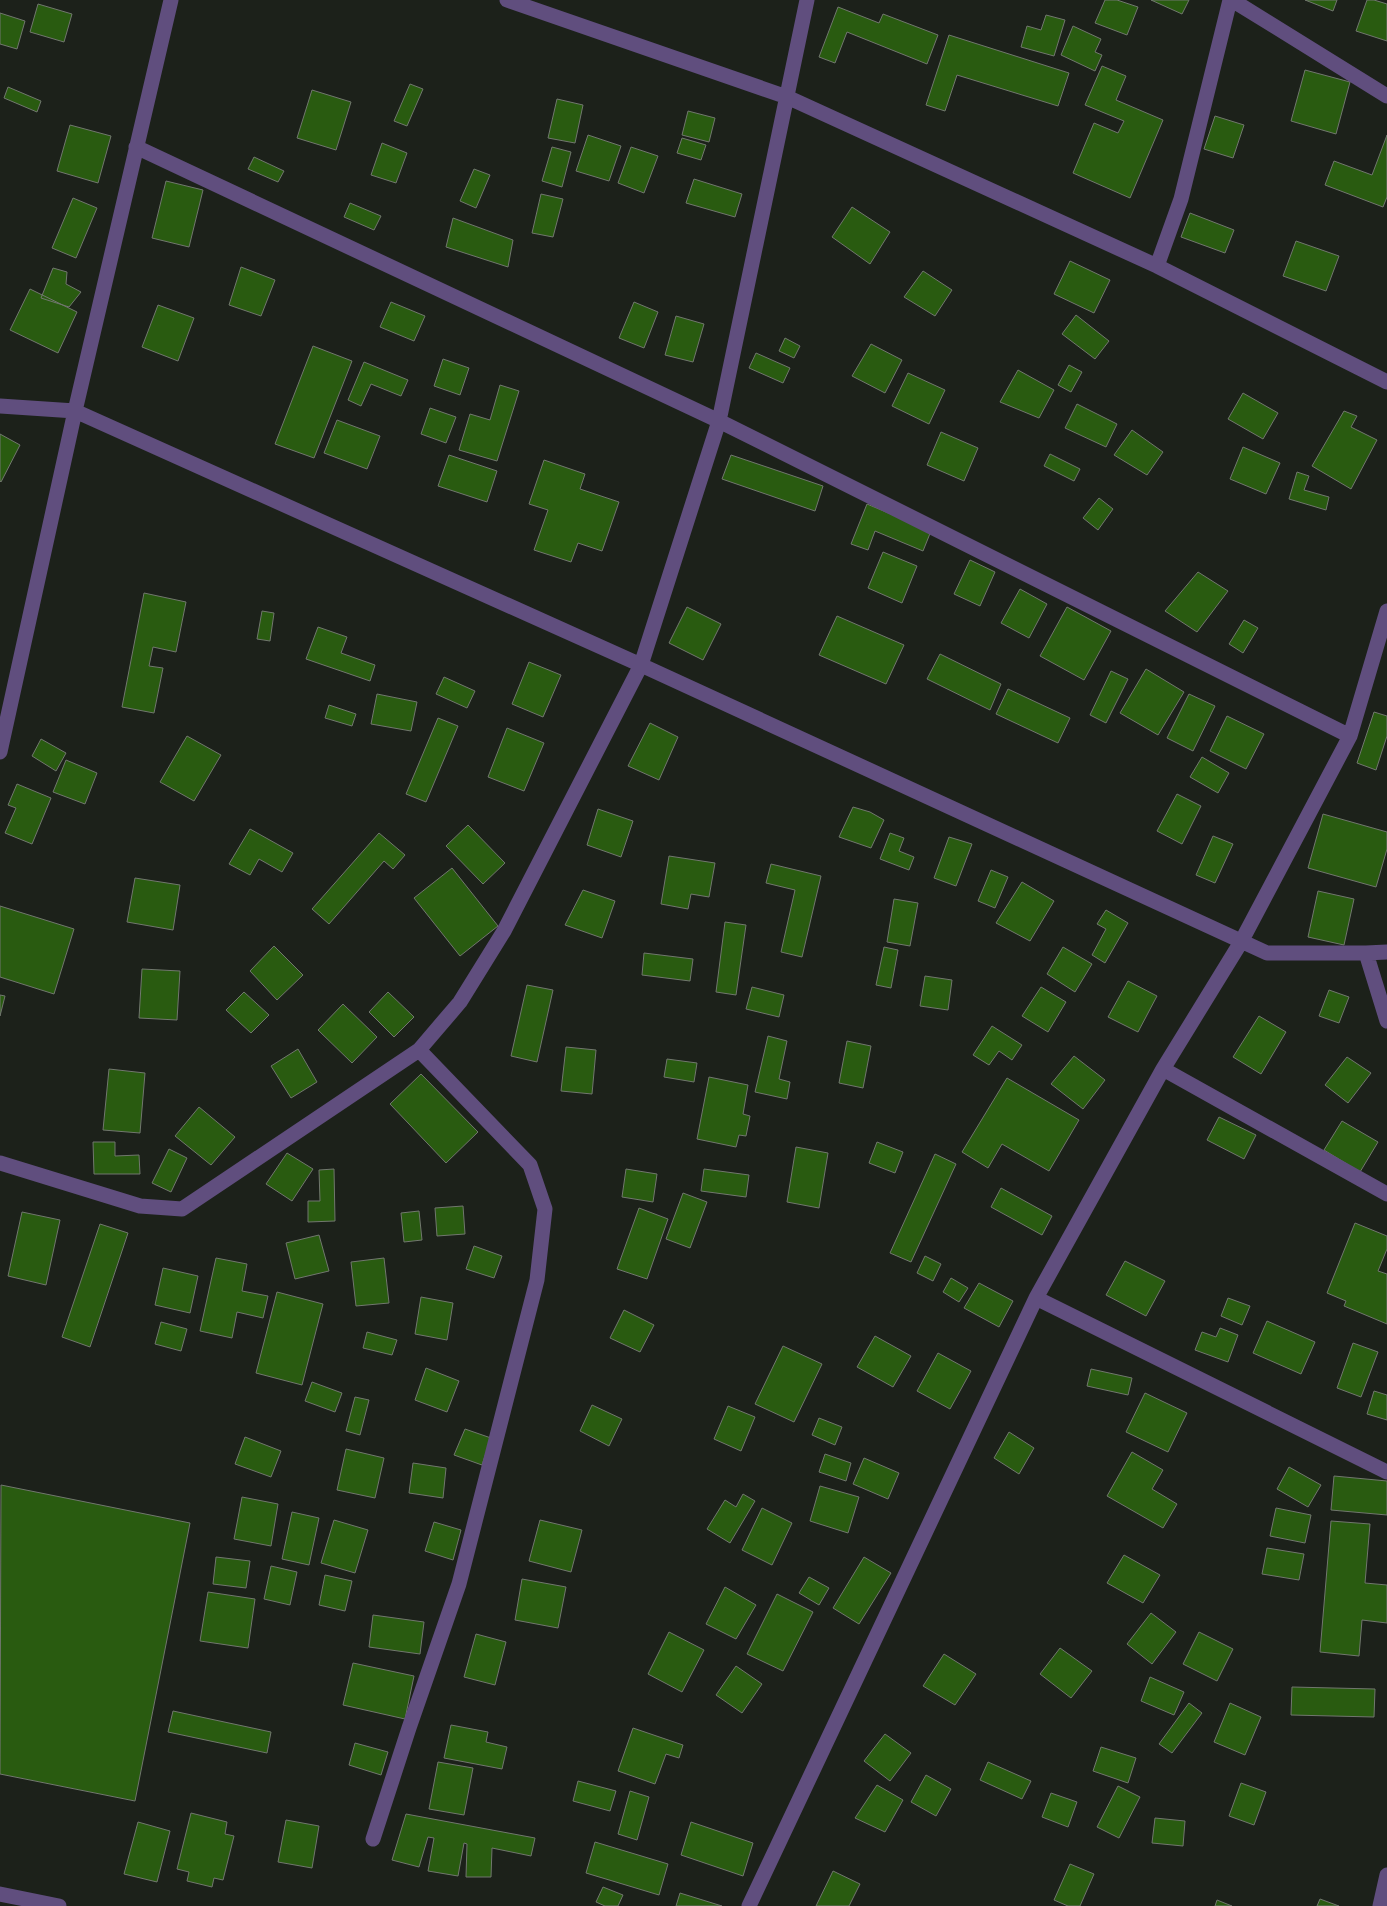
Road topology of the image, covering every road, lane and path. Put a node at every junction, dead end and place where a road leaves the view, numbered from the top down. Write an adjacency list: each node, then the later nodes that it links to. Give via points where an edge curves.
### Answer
1 (171, 0): 7 (street)
2 (507, 0): 6 (street)
3 (807, 0): 6 (street)
4 (1231, 0): 5 (street); 8 (street, via 1181,199)
5 (1387, 96)
6 (787, 97): 8 (street); 12 (street)
7 (136, 147): 11 (street); 12 (street)
8 (1157, 266): 9 (street)
9 (1387, 382)
10 (0, 406): 11 (street)
11 (75, 411): 14 (street); 16 (street)
12 (719, 421): 14 (street); 15 (street)
13 (1387, 611): 15 (street)
14 (641, 665): 17 (street); 21 (street, via 504,930 460,1002)
15 (1350, 736): 17 (street)
16 (0, 752)
17 (1240, 942): 19 (street, via 1267,953); 22 (street)
18 (1387, 952): 19 (street)
19 (1366, 953): 20 (street)
20 (1387, 1021)
21 (419, 1050): 23 (street, via 182,1208 140,1206); 27 (street, via 530,1165 545,1209 537,1280 460,1584)
22 (1163, 1069): 24 (street); 25 (street)
23 (0, 1163)
24 (1387, 1194)
25 (1036, 1298): 26 (street); 31 (street)
26 (1387, 1472)
27 (373, 1839)
28 (1387, 1875): 32 (street)
29 (0, 1894): 30 (street)
30 (59, 1906)
31 (749, 1906)
32 (1380, 1906)

